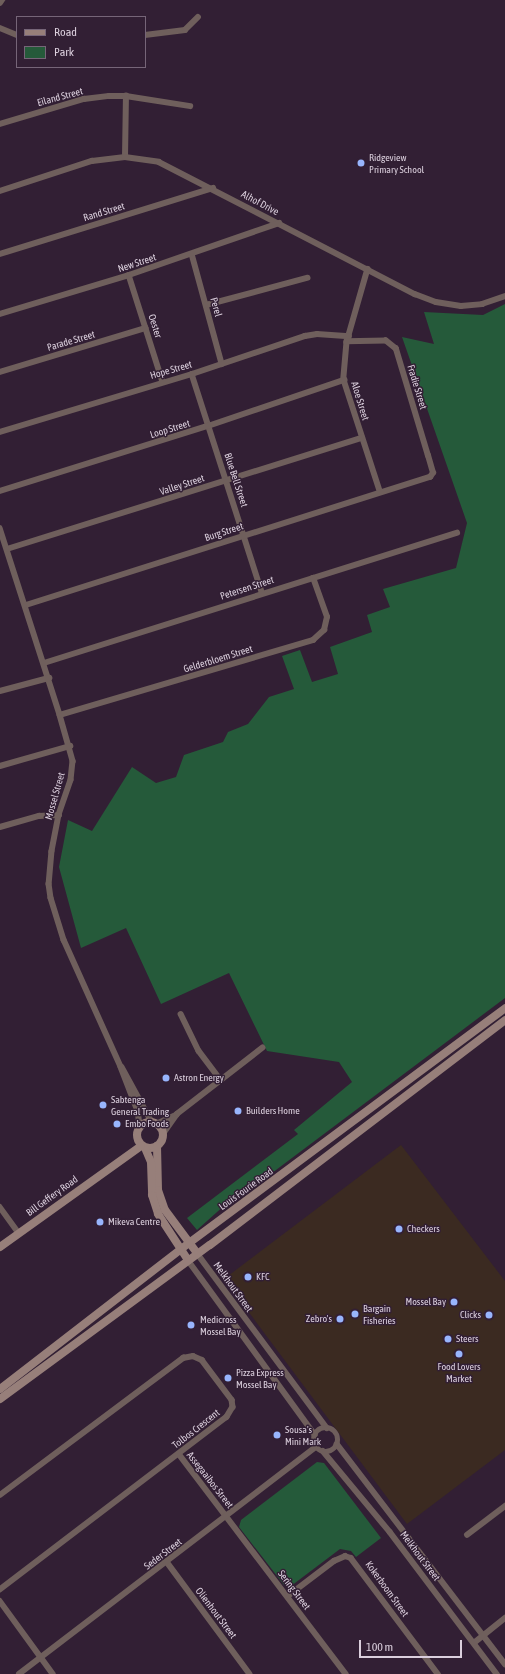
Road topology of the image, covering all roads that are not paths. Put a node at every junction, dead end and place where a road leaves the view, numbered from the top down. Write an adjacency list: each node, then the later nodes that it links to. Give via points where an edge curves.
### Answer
1 (2, 0): 2 (street)
2 (0, 3)
3 (198, 17): 6 (street, via 185,30)
4 (0, 28): 5 (street)
5 (16, 35)
6 (146, 35)
7 (126, 96): 8 (street, Eiland Street); 9 (street, Eiland Street, via 84,99); 10 (street)
8 (190, 106)
9 (0, 124)
10 (126, 157): 11 (street, Alhof Drive, via 159,162); 12 (street, Alhof Drive, via 92,162)
11 (213, 188): 13 (street, Alhof Drive); 14 (street, Rand Street)
12 (0, 191)
13 (278, 223): 15 (street, New Street); 16 (street, Alhof Drive)
14 (0, 254)
15 (192, 254): 17 (street, New Street); 20 (street, Perel)
16 (368, 269): 19 (street, Alhof Drive, via 436,302 468,306); 23 (street, Aloe Street)
17 (129, 275): 21 (street, New Street); 22 (street, Oester)
18 (307, 278): 20 (street)
19 (505, 296)
20 (206, 305): 24 (street, Perel)
21 (0, 314)
22 (146, 328): 25 (street, Parade Street); 28 (street, Oester)
23 (348, 339): 24 (street, Hope Street, via 318,334 305,336); 27 (street, Aloe Street); 32 (street, Fradie Street, via 386,341 396,349 432,473)
24 (222, 364): 26 (street, Hope Street)
25 (0, 372)
26 (192, 374): 28 (street, Hope Street); 29 (street, Blue Bell Street)
27 (344, 380): 29 (street, Loop Street); 31 (street, Aloe Street)
28 (163, 382): 30 (street, Hope Street)
29 (208, 426): 33 (street, Blue Bell Street); 35 (street, Loop Street)
30 (0, 432)
31 (362, 438): 33 (street, Valley Street); 34 (street, Aloe Street)
32 (428, 478): 34 (street, Burg Street)
33 (227, 480): 38 (street, Blue Bell Street); 39 (street, Valley Street)
34 (380, 491): 38 (street, Burg Street)
35 (0, 492)
36 (0, 528): 39 (street, Mossel Street)
37 (457, 533): 40 (street, Petersen Street)
38 (244, 535): 41 (street, Blue Bell Street); 42 (street, Burg Street)
39 (7, 549): 42 (street, Mossel Street)
40 (313, 578): 41 (street, Petersen Street); 46 (street, Gelderbloem Street, via 327,617 324,630 312,640)
41 (262, 592): 43 (street, Petersen Street)
42 (26, 605): 43 (street, Mossel Street)
43 (44, 663): 44 (street, Mossel Street)
44 (48, 678): 45 (street); 46 (street, Mossel Street)
45 (0, 691)
46 (60, 715): 47 (street, Mossel Street)
47 (70, 746): 48 (street); 49 (street, Mossel Street, via 72,775)
48 (0, 766)
49 (59, 815): 50 (street, via 39,816); 55 (street, Mossel Street, via 49,884 52,898 64,940)
50 (0, 827)
51 (505, 1008): 65 (main road, Louis Fourie Road)
52 (181, 1014): 56 (street, via 198,1051)
53 (505, 1020): 68 (main road)
54 (262, 1048): 56 (street)
55 (121, 1067): 58 (street); 59 (street, via 138,1111)
56 (221, 1080): 57 (street)
57 (177, 1114): 58 (street); 60 (street)
58 (154, 1123): 59 (main road); 60 (main road)
59 (140, 1126): 61 (main road)
60 (163, 1134): 62 (main road)
61 (141, 1144): 62 (main road); 64 (main road, Bill Geffery Road); 67 (main road, via 152,1162 152,1195 158,1214)
62 (157, 1146): 65 (main road, via 159,1195 170,1220)
63 (0, 1207): 64 (street)
64 (19, 1233): 66 (main road, Bill Geffery Road)
65 (189, 1243): 67 (main road, Louis Fourie Road); 68 (main road)
66 (0, 1247)
67 (180, 1250): 69 (main road); 70 (main road, Louis Fourie Road)
68 (197, 1253): 69 (main road); 72 (street, Melkhout Street)
69 (188, 1260): 71 (main road); 73 (street)
70 (0, 1389)
71 (0, 1399)
72 (327, 1428): 73 (street, via 320,1429); 74 (street, via 335,1433)
73 (315, 1435): 75 (street)
74 (337, 1444): 76 (street, via 331,1450); 87 (street, Melkhout Street)
75 (316, 1447): 76 (street); 80 (street, Seder Street)
76 (323, 1451): 88 (street, Melkhout Street, via 390,1532)
77 (179, 1454): 78 (street, Tolbos Crescent, via 227,1417 233,1407 226,1389 202,1360 193,1356 179,1360); 80 (street, Assegaaibos Street); 83 (street, Tolbos Crescent)
78 (0, 1495)
79 (505, 1506): 81 (street)
80 (228, 1516): 82 (street, Seder Street); 84 (street, Sering Street)
81 (467, 1535)
82 (167, 1562): 89 (street, Seder Street); 93 (street, Olienhout Street)
83 (0, 1590)
84 (288, 1596): 94 (street, Sering Street); 95 (street, Kokerboom Street, via 334,1561 345,1556 351,1558)
85 (0, 1601): 89 (street)
86 (505, 1618): 87 (street)
87 (482, 1635): 88 (street); 90 (street, Melkhout Street)
88 (474, 1643): 96 (street, Melkhout Street)
89 (41, 1658): 91 (street, Seder Street); 92 (street)
90 (505, 1664)
91 (19, 1674)
92 (53, 1674)
93 (250, 1674)
94 (346, 1674)
95 (438, 1674)
96 (497, 1674)

